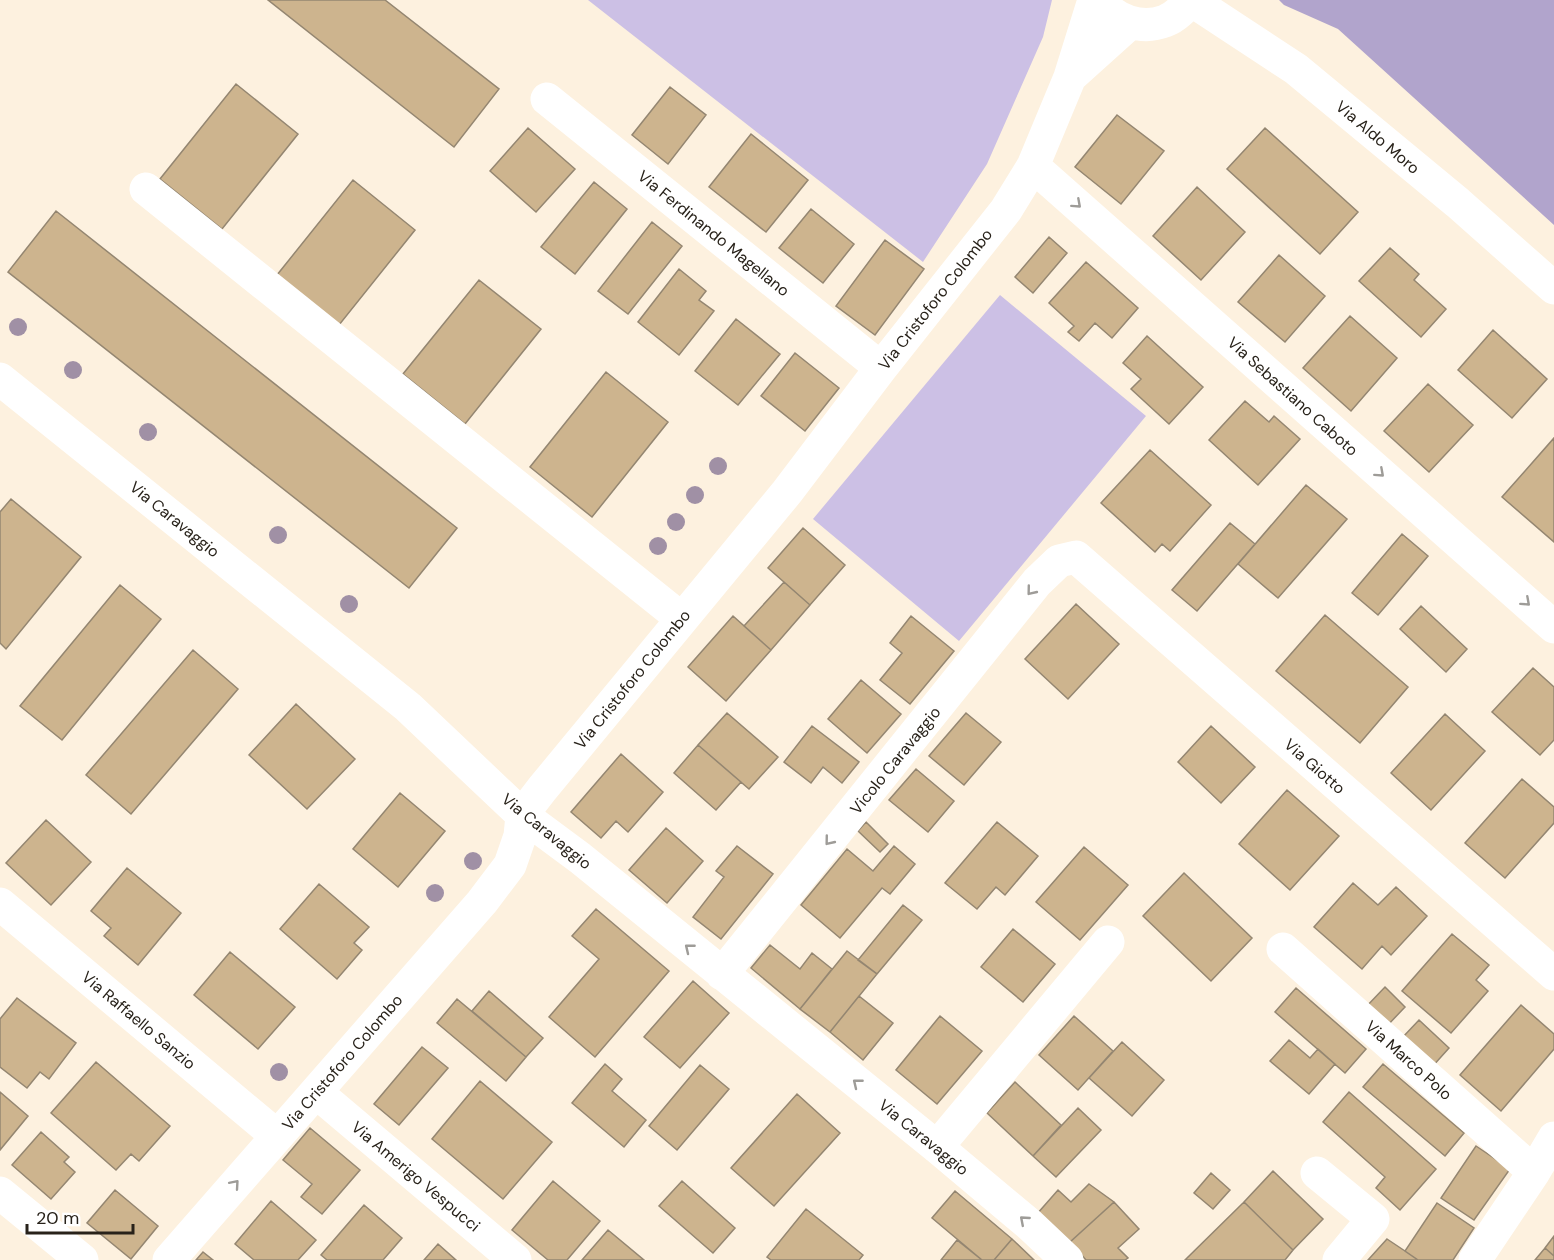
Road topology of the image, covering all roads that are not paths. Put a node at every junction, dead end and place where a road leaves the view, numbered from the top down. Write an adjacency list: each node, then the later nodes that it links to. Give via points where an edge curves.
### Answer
1 (1094, 0): 5 (street, Via Cristoforo Colombo)
2 (1101, 0): 4 (street, via 1116,16)
3 (1191, 0): 4 (street, via 1164,22); 9 (street, Via Aldo Moro, via 1296,69)
4 (1130, 23): 5 (street, Via Cristoforo Colombo)
5 (1070, 76): 7 (street, Via Cristoforo Colombo)
6 (547, 99): 10 (street, Via Ferdinando Magellano)
7 (1033, 166): 10 (street, Via Cristoforo Colombo, via 1006,210); 14 (street, Via Sebastiano Caboto, one-way to 14)
8 (146, 189): 13 (street)
9 (1554, 288)
10 (881, 368): 13 (street, Via Cristoforo Colombo, via 787,492)
11 (0, 379): 15 (street, Via Caravaggio, via 408,707)
12 (1076, 557): 19 (street, Vicolo Caravaggio, one-way to 19, via 1059,561 1037,582); 20 (street, Via Giotto)
13 (682, 619): 15 (street, Via Cristoforo Colombo)
14 (1554, 627)
15 (522, 815): 19 (street, Via Caravaggio, one-way to 15); 21 (street, Via Cristoforo Colombo, via 515,856 499,880)
16 (0, 904): 22 (street, Via Raffaello Sanzio)
17 (1107, 942): 24 (street)
18 (1283, 949): 26 (street, Via Marco Polo)
19 (722, 974): 24 (street, Via Caravaggio, one-way to 19)
20 (1554, 974)
21 (316, 1092): 22 (street, Via Cristoforo Colombo); 30 (street, Via Amerigo Vespucci)
22 (277, 1136): 29 (street, Via Cristoforo Colombo, one-way to 22)
23 (1554, 1138): 26 (street)
24 (937, 1146): 31 (street, Via Caravaggio, one-way to 24)
25 (1317, 1173): 32 (street, via 1373,1219)
26 (1534, 1173): 33 (street)
27 (0, 1192): 28 (street)
28 (82, 1260)
29 (169, 1260)
30 (515, 1260)
31 (1067, 1260)
32 (1339, 1260)
33 (1475, 1260)

